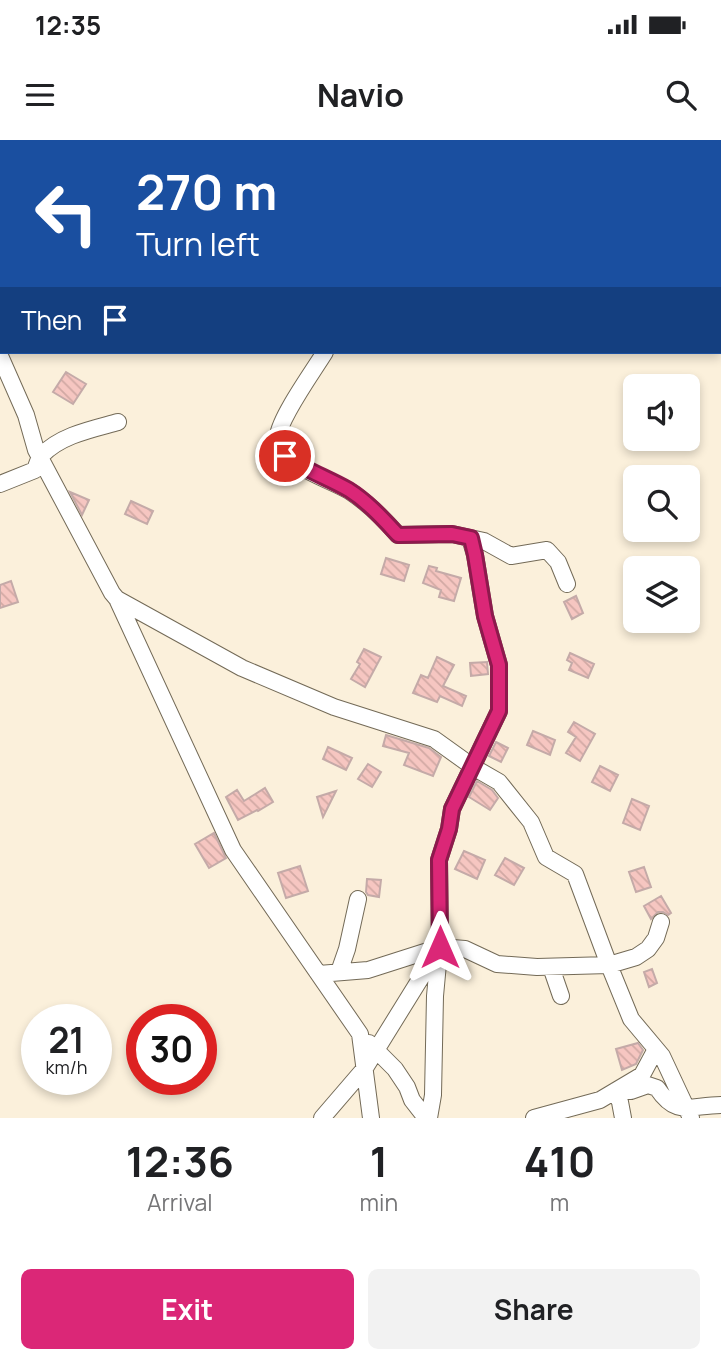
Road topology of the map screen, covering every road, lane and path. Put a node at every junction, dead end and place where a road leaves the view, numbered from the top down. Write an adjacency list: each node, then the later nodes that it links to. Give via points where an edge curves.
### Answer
1 (324, 354): 6 (street, via 282,421 278,438 285,456 350,491 398,535)
2 (0, 356): 4 (street, via 26,415)
3 (118, 422): 4 (street, via 56,444)
4 (41, 467): 5 (street); 8 (street)
5 (0, 484)
6 (471, 538): 7 (street, via 511,556 547,550); 9 (street, via 499,665 499,711)
7 (567, 584)
8 (117, 599): 9 (street, via 242,668 334,707 434,738); 16 (street, via 233,850)
9 (473, 766): 12 (street, via 452,809 439,860); 13 (street, via 499,782 531,822 546,857 575,874)
10 (358, 899): 15 (street)
11 (661, 922): 13 (street, via 648,949)
12 (440, 947): 14 (street, via 465,949 497,964); 15 (street, via 368,970); 19 (street); 27 (street)
13 (609, 965): 14 (street); 20 (street, via 631,1019)
14 (551, 967): 17 (street)
15 (339, 972): 16 (street)
16 (319, 974): 18 (street)
17 (561, 996)
18 (360, 1034): 19 (street); 21 (street)
19 (377, 1049): 21 (street); 27 (street)
20 (656, 1049): 22 (street, via 642,1075); 24 (street)
21 (365, 1068): 25 (street); 26 (street)
22 (615, 1091): 24 (street, via 657,1088 671,1106); 28 (street, via 600,1100); 29 (street)
23 (721, 1105): 24 (street, via 706,1105)
24 (689, 1114)
25 (322, 1118)
26 (371, 1118)
27 (428, 1118)
28 (534, 1118)
29 (623, 1118)

